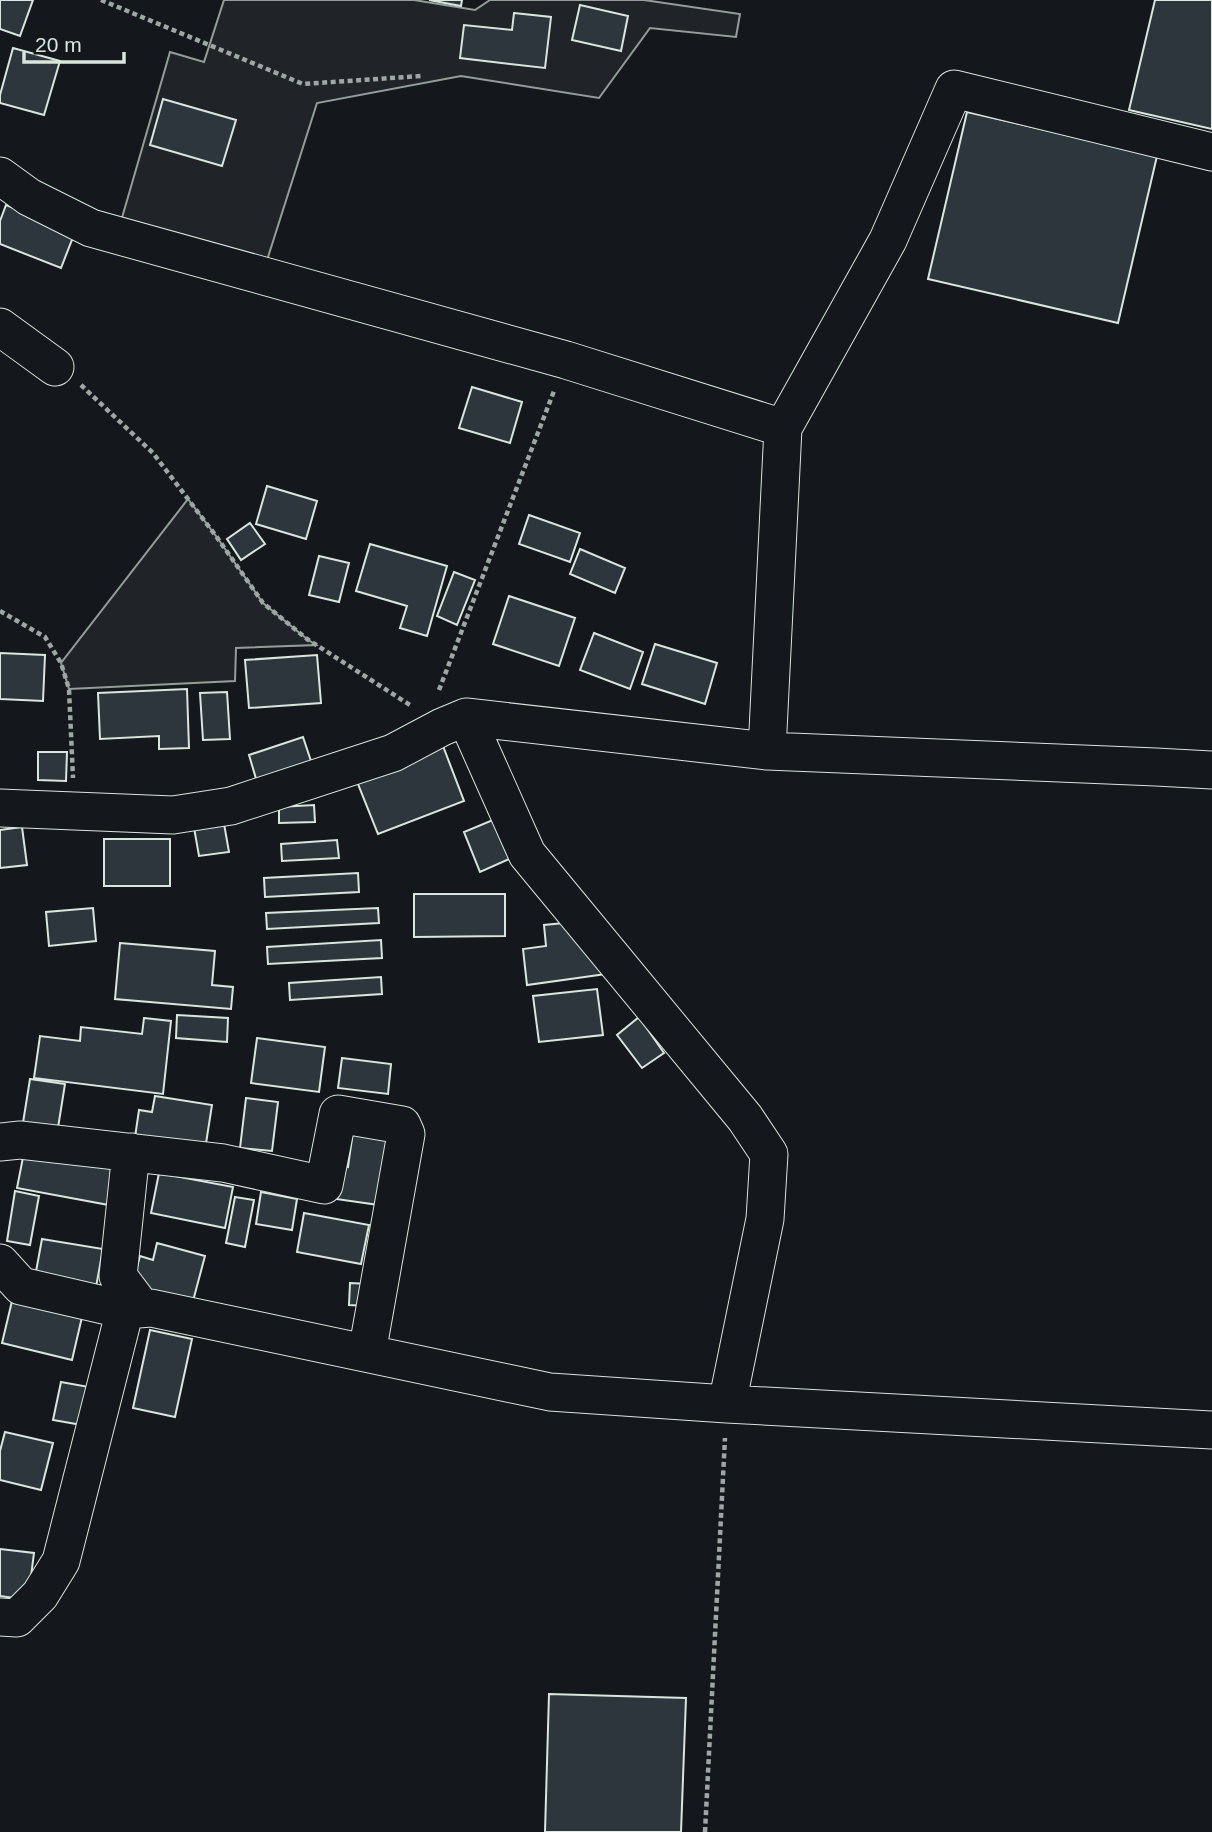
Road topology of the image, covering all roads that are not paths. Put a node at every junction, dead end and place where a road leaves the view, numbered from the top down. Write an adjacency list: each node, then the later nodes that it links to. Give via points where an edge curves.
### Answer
1 (1212, 152): 5 (street, via 954,89 888,240)
2 (0, 177): 5 (street, via 91,228 566,360)
3 (0, 327): 4 (street)
4 (55, 367)
5 (783, 428): 7 (street)
6 (446, 720): 7 (street); 9 (street, via 393,753 231,806 173,815); 15 (street, via 527,854 745,1118 769,1154 765,1219)
7 (767, 751): 8 (street)
8 (1212, 770)
9 (0, 808)
10 (0, 1142): 11 (street, via 20,1140)
11 (131, 1152): 13 (street, via 118,1276); 14 (street, via 223,1163 324,1185 338,1114 402,1125 406,1134)
12 (0, 1263): 13 (street, via 20,1286)
13 (133, 1309): 14 (street, via 151,1308); 17 (street, via 61,1560 40,1595 16,1618)
14 (367, 1353): 15 (street, via 550,1392)
15 (727, 1404): 16 (street)
16 (1212, 1430)
17 (0, 1617)

